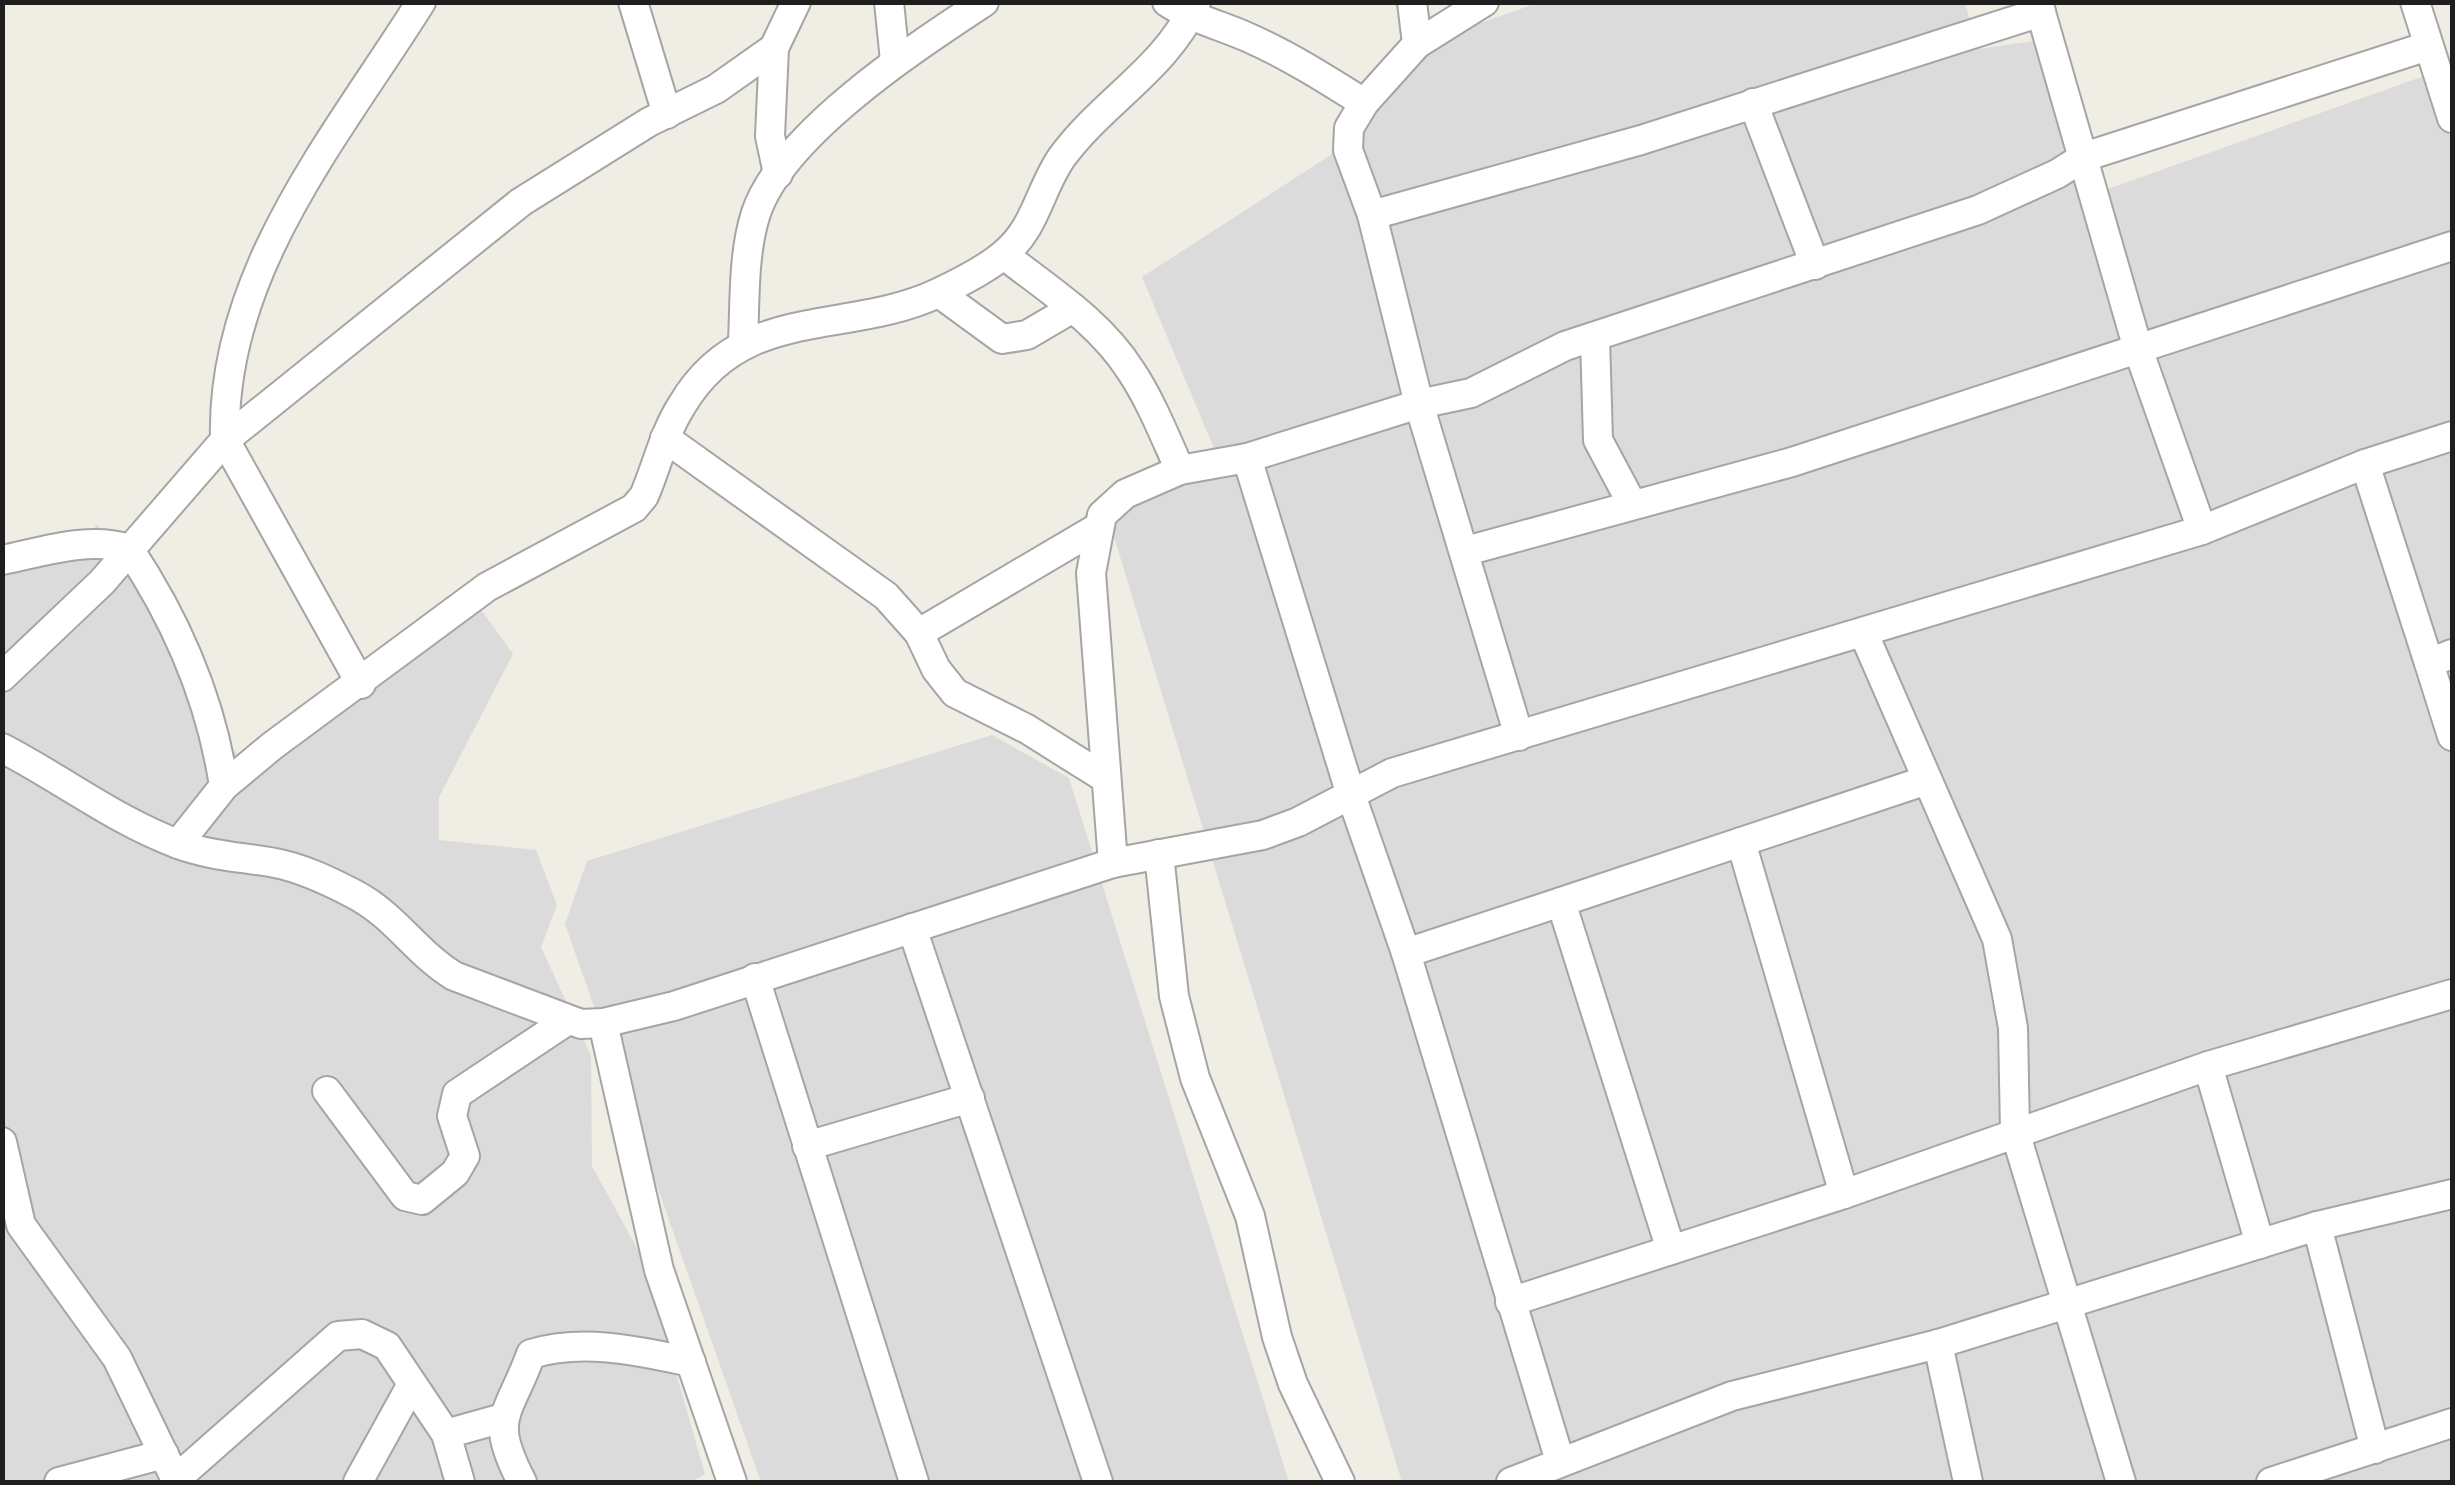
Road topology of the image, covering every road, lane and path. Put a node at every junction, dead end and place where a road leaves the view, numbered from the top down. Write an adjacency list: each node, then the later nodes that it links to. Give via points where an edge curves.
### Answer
1 (422, 2): 33 (street, via 308,175 272,244 228,369)
2 (633, 2): 17 (street)
3 (796, 2): 13 (street)
4 (889, 2): 14 (street)
5 (984, 2): 14 (street)
6 (1412, 2): 11 (street)
7 (1484, 2): 11 (street)
8 (2415, 2): 12 (street)
9 (1185, 7): 15 (street); 23 (street, via 1159,62 1104,108 1062,158 1029,225)
10 (2040, 7): 16 (street); 19 (street)
11 (1417, 44): 15 (street)
12 (2428, 46): 18 (street); 19 (street)
13 (774, 48): 17 (street); 20 (street, via 770,136)
14 (896, 60): 20 (street)
15 (1364, 103): 21 (street, via 1347,136)
16 (1753, 103): 21 (street); 24 (street)
17 (667, 114): 33 (street, via 520,202)
18 (2452, 118)
19 (2084, 157): 24 (street, via 1978,210); 29 (street)
20 (778, 174): 28 (street, via 752,226)
21 (1372, 215): 30 (street)
22 (2452, 246): 29 (street)
23 (1004, 255): 25 (street); 26 (street)
24 (1814, 264): 27 (street)
25 (938, 293): 26 (street, via 1002,339 1027,334); 28 (street, via 884,312 779,329)
26 (1073, 308): 36 (street, via 1132,372)
27 (1594, 338): 30 (street, via 1539,356 1471,392); 37 (street, via 1598,440)
28 (742, 342): 32 (street, via 697,383)
29 (2138, 348): 37 (street, via 1792,462); 39 (street)
30 (1418, 404): 34 (street); 41 (street)
31 (2452, 436): 35 (street)
32 (665, 438): 44 (street, via 855,571); 47 (street, via 634,508 487,587)
33 (225, 440): 40 (street); 47 (street)
34 (1246, 458): 36 (street); 54 (street)
35 (2365, 464): 39 (street); 45 (street)
36 (1180, 470): 38 (street, via 1125,494)
37 (1632, 502): 41 (street)
38 (1097, 528): 44 (street); 51 (street, via 1091,573)
39 (2202, 530): 43 (street)
40 (129, 549): 42 (street, via 84,545); 46 (street, via 78,608); 53 (street, via 180,636 210,719)
41 (1466, 550): 48 (street)
42 (2, 560)
43 (1863, 632): 48 (street); 52 (street)
44 (919, 633): 51 (street, via 955,693)
45 (2441, 659): 49 (street)
46 (2, 677)
47 (361, 684): 53 (street)
48 (1519, 736): 54 (street, via 1392,773)
49 (2452, 736)
50 (2, 748): 56 (street, via 103,809)
51 (1106, 778): 58 (street)
52 (1927, 780): 55 (street); 69 (street, via 2006,970)
53 (224, 786): 56 (street)
54 (1351, 795): 57 (street, via 1263,835); 61 (street)
55 (1742, 842): 59 (street); 72 (street)
56 (178, 844): 64 (street, via 322,879 381,910 454,976)
57 (1159, 854): 58 (street); 96 (street, via 1174,996 1195,1078 1250,1216 1277,1337)
58 (1113, 864): 60 (street)
59 (1561, 902): 61 (street); 77 (street)
60 (912, 928): 62 (street); 68 (street)
61 (1406, 953): 79 (street)
62 (755, 978): 65 (street); 71 (street)
63 (2452, 994): 66 (street)
64 (568, 1020): 65 (street); 67 (street, via 458,1094 452,1116 465,1156 422,1200 406,1196)
65 (604, 1024): 81 (street, via 659,1270)
66 (2208, 1066): 69 (street); 76 (street)
67 (327, 1090)
68 (970, 1098): 71 (street); 95 (street)
69 (2015, 1132): 72 (street); 78 (street)
70 (2, 1142): 74 (street)
71 (808, 1146): 94 (street)
72 (1844, 1194): 77 (street)
73 (2452, 1194): 75 (street)
74 (9, 1222): 88 (street, via 30,1240 117,1358)
75 (2317, 1226): 76 (street); 86 (street)
76 (2260, 1244): 78 (street)
77 (1671, 1250): 79 (street)
78 (2068, 1301): 80 (street); 99 (street)
79 (1510, 1302): 87 (street)
80 (1938, 1344): 87 (street, via 1732,1396); 98 (street)
81 (691, 1362): 83 (street, via 557,1346 531,1354); 93 (street)
82 (412, 1384): 85 (street); 88 (street, via 386,1346 362,1334 338,1336); 90 (street)
83 (503, 1418): 85 (street); 92 (street, via 503,1445)
84 (2452, 1423): 86 (street)
85 (446, 1434): 91 (street)
86 (2376, 1448): 100 (street)
87 (1560, 1461): 97 (street)
88 (172, 1472): 89 (street)
89 (59, 1482)
90 (358, 1482)
91 (460, 1482)
92 (522, 1482)
93 (732, 1482)
94 (914, 1482)
95 (1098, 1482)
96 (1340, 1482)
97 (1511, 1482)
98 (1968, 1482)
99 (2121, 1482)
100 (2272, 1482)

